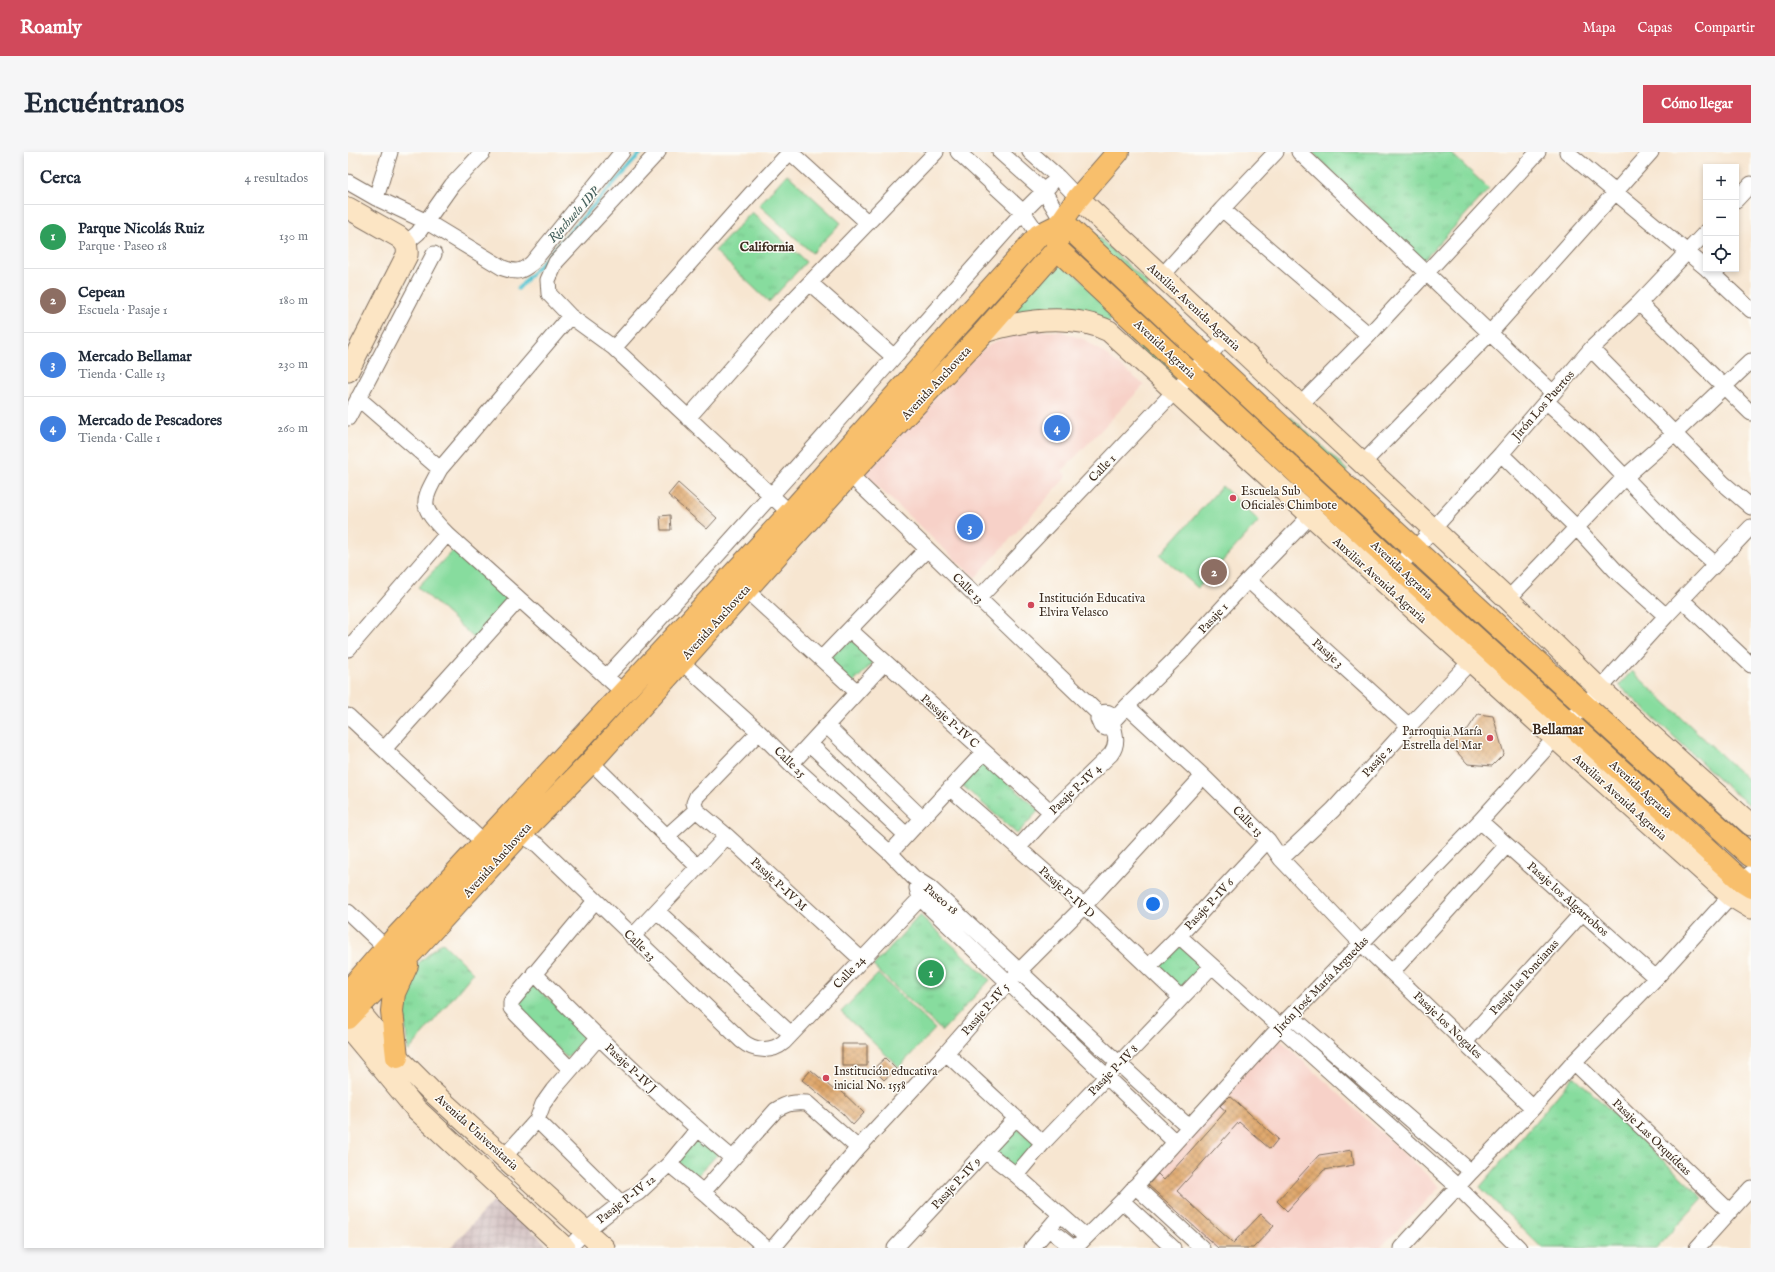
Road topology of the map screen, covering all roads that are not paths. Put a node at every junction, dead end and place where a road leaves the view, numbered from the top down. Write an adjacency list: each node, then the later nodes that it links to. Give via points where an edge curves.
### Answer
1 (390, 152): 22 (street)
2 (483, 152): 27 (street, via 452,185)
3 (622, 152): 27 (street, via 524,270 514,272 503,268)
4 (658, 152): 42 (street, via 556,262 548,280 549,294)
5 (790, 152): 28 (street); 47 (street)
6 (936, 152): 28 (street)
7 (958, 152): 26 (street)
8 (1000, 152): 19 (street)
9 (1030, 152): 16 (street)
10 (1118, 152): 23 (main road, Avenida Anchoveta)
11 (1276, 152): 25 (street)
12 (1299, 152): 36 (street)
13 (1538, 152): 36 (street)
14 (1567, 152): 20 (street)
15 (1651, 152): 20 (street)
16 (1058, 177): 19 (street); 23 (street)
17 (348, 182): 22 (street)
18 (1751, 184): 21 (street)
19 (1044, 191): 26 (street); 29 (street)
20 (1615, 192): 33 (street); 45 (street)
21 (1739, 197)
22 (376, 198): 27 (street)
23 (1078, 198): 29 (main road, Avenida Anchoveta); 38 (street, Auxiliar Avenida Agraria)
24 (348, 208): 31 (street, via 399,237)
25 (1222, 208): 38 (street); 44 (street)
26 (1023, 212): 29 (street); 49 (street)
27 (426, 222): 31 (street)
28 (868, 223): 39 (street)
29 (1053, 228): 32 (main road); 50 (main road, Avenida Agraria); 65 (main road, Avenida Anchoveta)
30 (1703, 235): 33 (street, Jirón Los Puertos)
31 (406, 244): 52 (street, via 407,255)
32 (1057, 249): 43 (main road, Avenida Anchoveta); 53 (main road, Avenida Agraria)
33 (1687, 252): 35 (street); 40 (street, Jirón Los Puertos)
34 (434, 254): 57 (street)
35 (1703, 265)
36 (1425, 272): 44 (street); 45 (street)
37 (1711, 272): 41 (street)
38 (1162, 276): 46 (street, Auxiliar Avenida Agraria)
39 (810, 282): 49 (street); 61 (street, via 774,319)
40 (1639, 303): 48 (street, Jirón Los Puertos); 54 (street)
41 (1751, 310)
42 (570, 316): 47 (street); 66 (street)
43 (984, 332): 55 (street, Auxiliar Avenida Agraria, via 1019,324 1066,320 1099,326 1109,331); 65 (main road, Avenida Anchoveta)
44 (1369, 334): 58 (street)
45 (1489, 334): 56 (street); 64 (street)
46 (1226, 337): 50 (street, Calle 1); 58 (street, Auxiliar Avenida Agraria)
47 (614, 348): 61 (street)
48 (1591, 349): 56 (street, Jirón Los Puertos); 62 (street)
49 (894, 356): 68 (street)
50 (1206, 357): 53 (street, Calle 1); 76 (main road, Avenida Agraria)
51 (1751, 361): 54 (street)
52 (348, 371)
53 (1192, 374): 55 (street, Calle 1); 79 (main road, Avenida Agraria)
54 (1723, 386): 59 (street); 62 (street)
55 (1175, 392): 71 (street, Auxiliar Avenida Agraria); 84 (street, Calle 1)
56 (1550, 397): 63 (street, Jirón Los Puertos); 67 (street)
57 (358, 398): 60 (street); 66 (street)
58 (1299, 406): 64 (street, Auxiliar Avenida Agraria)
59 (1751, 413)
60 (348, 418)
61 (688, 418): 68 (street)
62 (1674, 434): 67 (street); 69 (street)
63 (1501, 454): 72 (street); 74 (street, Jirón Los Puertos)
64 (1362, 464): 74 (street, Auxiliar Avenida Agraria)
65 (843, 468): 70 (main road, Avenida Anchoveta); 77 (street, Calle 13); 82 (main road, Avenida Anchoveta)
66 (440, 469): 75 (street, via 426,494 426,509)
67 (1624, 478): 72 (street); 78 (street, via 1674,528)
68 (771, 495): 70 (street); 95 (street, via 690,588)
69 (1751, 507)
70 (790, 513): 90 (main road, Avenida Anchoveta)
71 (1310, 516): 80 (street, Pasaje 1); 81 (street, Auxiliar Avenida Agraria)
72 (1576, 527): 85 (street); 87 (street, via 1615,570)
73 (1751, 527): 78 (street, Jirón José María Arguedas)
74 (1432, 529): 76 (street, Jirón Los Puertos); 85 (street, Auxiliar Avenida Agraria)
75 (447, 534): 83 (street); 89 (street)
76 (1414, 549): 79 (street, Jirón Los Puertos); 100 (main road, Avenida Agraria)
77 (927, 550): 84 (street, Calle 13); 88 (street)
78 (1716, 564): 86 (street, Jirón José María Arguedas)
79 (1398, 566): 81 (street, Jirón Los Puertos); 105 (main road, Avenida Agraria)
80 (1248, 580): 99 (street, Pasaje 1, via 1180,654); 104 (street, Pasaje 3)
81 (1385, 583): 92 (street, Auxiliar Avenida Agraria)
82 (745, 589): 90 (main road, Avenida Anchoveta); 91 (street)
83 (519, 599): 95 (street); 108 (street)
84 (978, 599): 102 (street, Calle 13)
85 (1508, 599): 96 (street, Auxiliar Avenida Agraria)
86 (1682, 600): 87 (street, Jirón José María Arguedas); 94 (street)
87 (1666, 616): 96 (street, Jirón José María Arguedas)
88 (850, 630): 91 (street); 93 (street, Passaje P-IV C)
89 (348, 649)
90 (673, 654): 97 (main road, Avenida Anchoveta); 106 (street, Calle 25); 110 (main road, Avenida Anchoveta)
91 (821, 659): 98 (street)
92 (1471, 661): 104 (street, Pasaje 2); 105 (street, Auxiliar Avenida Agraria)
93 (885, 662): 98 (street); 109 (street, Passaje P-IV C)
94 (1751, 665)
95 (606, 677): 97 (street)
96 (1600, 689): 100 (street, Jirón José María Arguedas); 118 (street, Auxiliar Avenida Agraria)
97 (623, 692): 124 (main road, Avenida Anchoveta)
98 (858, 692): 103 (street)
99 (1127, 706): 102 (street, Pasaje 1); 112 (street, Calle 13)
100 (1585, 706): 105 (street, Jirón José María Arguedas); 128 (main road, Avenida Agraria)
101 (348, 716): 108 (street)
102 (1109, 720): 115 (street, Pasaje P-IV 4, via 1117,738 1116,747)
103 (827, 726): 107 (street); 116 (street)
104 (1408, 726): 129 (street, Pasaje 2, via 1332,810)
105 (1562, 731): 117 (street, Jirón José María Arguedas); 132 (main road, Avenida Agraria)
106 (759, 732): 111 (street, Calle 25); 114 (street, via 696,796)
107 (810, 744): 111 (street); 120 (street)
108 (385, 748): 124 (street)
109 (984, 752): 113 (street); 115 (street, Passaje P-IV C)
110 (591, 762): 119 (main road, Avenida Anchoveta); 122 (street)
111 (791, 764): 127 (street, Calle 25)
112 (1203, 776): 123 (street, Calle 13); 135 (street, Pasaje P-IV 5)
113 (950, 788): 116 (street); 126 (street, Pasaje P-IV D)
114 (696, 810): 121 (street, Pasaje P-IV M); 122 (street)
115 (1051, 812): 126 (street, Pasaje P-IV 4)
116 (922, 818): 120 (street)
117 (1480, 821): 125 (street, Pasaje los Algarrobos); 142 (street, Jirón José María Arguedas)
118 (1751, 825)
119 (520, 834): 134 (street, Calle 23, via 538,845); 144 (main road, Avenida Anchoveta)
120 (906, 835): 127 (street)
121 (727, 836): 130 (street); 145 (street, Pasaje P-IV M)
122 (666, 837): 130 (street)
123 (1268, 840): 129 (street, Calle 13); 140 (street, Pasaje P-IV 6)
124 (484, 843): 143 (main road, Avenida Anchoveta)
125 (1507, 845): 139 (street, Pasaje los Algarrobos); 149 (street)
126 (1018, 848): 135 (street, Pasaje P-IV D)
127 (890, 853): 131 (street, Calle 25)
128 (1751, 856)
129 (1281, 859): 142 (street, Calle 13)
130 (698, 867): 137 (street)
131 (913, 877): 133 (street, Paseo 18)
132 (1744, 884): 136 (street); 151 (street)
133 (925, 893): 145 (street, Calle 24); 148 (street, Paseo 18); 152 (street, Paseo 18)
134 (595, 901): 141 (street, Calle 23); 150 (street)
135 (1084, 906): 146 (street, Pasaje P-IV D); 148 (street, Pasaje P-IV 5)
136 (1751, 908)
137 (657, 911): 141 (street); 157 (street)
138 (348, 912): 143 (street)
139 (1583, 912): 151 (street, Pasaje los Algarrobos); 159 (street, Pasaje las Poncianas)
140 (1178, 936): 146 (street, Pasaje P-IV 6); 147 (street)
141 (632, 937): 160 (street, Calle 23, via 742,1042)
142 (1361, 943): 149 (street, Pasaje los Nogales); 155 (street, Jirón José María Arguedas)
143 (386, 948): 154 (main road, Avenida Anchoveta)
144 (413, 951): 154 (main road, Avenida Anchoveta); 162 (main road, via 394,993 392,1011)
145 (860, 959): 157 (street, Calle 24)
146 (1148, 966): 153 (street, Pasaje P-IV D)
147 (1212, 966): 153 (street, Pasaje P-IV 8); 156 (street)
148 (1019, 970): 152 (street, Pasaje P-IV 5); 164 (street, Paseo 18)
149 (1392, 972): 159 (street, Pasaje los Nogales)
150 (534, 973): 158 (street, Pasaje P-IV J); 165 (street, via 514,997 511,1008)
151 (1656, 978): 163 (street)
152 (1009, 981): 161 (street, Pasaje P-IV 5); 166 (street, Paseo 18)
153 (1181, 998): 164 (street, Pasaje P-IV 8)
154 (350, 1009): 162 (street, Avenida Universitaria); 192 (street, via 416,1109)
155 (1292, 1016): 156 (street, Jirón José María Arguedas); 179 (street)
156 (1279, 1028): 170 (street, Jirón José María Arguedas); 182 (street)
157 (791, 1034): 160 (street, Calle 24, via 778,1047)
158 (598, 1038): 165 (street); 171 (street, Pasaje P-IV J)
159 (1465, 1042): 167 (street, Pasaje los Nogales)
160 (764, 1050)
161 (946, 1053): 168 (street); 174 (street, Pasaje P-IV 5)
162 (397, 1057): 176 (street, Avenida Universitaria)
163 (1574, 1062): 167 (street); 187 (street, Pasaje Las Orquídeas)
164 (1118, 1064): 166 (street, Pasaje P-IV 8); 170 (street, Paseo 18)
165 (570, 1069): 169 (street, via 543,1104)
166 (1107, 1076): 172 (street, Paseo 18); 173 (street, Pasaje P-IV 8)
167 (1533, 1108): 179 (street)
168 (1016, 1118): 173 (street); 175 (street, Pasaje P-IV 9)
169 (537, 1120): 176 (street); 186 (street)
170 (1189, 1127): 172 (street, Jirón José María Arguedas)
171 (698, 1129): 177 (street, Pasaje P-IV J); 178 (street, Pasaje P-IV 12)
172 (1175, 1142): 181 (street, Jirón José María Arguedas)
173 (1043, 1143): 180 (street, Pasaje P-IV 8)
174 (858, 1148): 177 (street, via 807,1103 796,1102 785,1104 776,1110); 196 (street, Pasaje P-IV 5)
175 (985, 1151): 180 (street); 197 (street, Pasaje P-IV 9)
176 (504, 1157): 190 (street, Avenida Universitaria)
177 (732, 1158): 184 (street)
178 (668, 1164): 184 (street); 186 (street, Pasaje P-IV 12, via 638,1192)
179 (1471, 1172): 182 (street)
180 (1016, 1175): 188 (street)
181 (1135, 1186): 185 (street, Jirón José María Arguedas); 201 (street)
182 (1458, 1187): 202 (street); 203 (street)
183 (1751, 1188): 187 (street)
184 (703, 1192): 195 (street)
185 (1122, 1201): 191 (street, Jirón José María Arguedas); 200 (street)
186 (621, 1203): 190 (street, Pasaje P-IV 12)
187 (1729, 1211): 204 (street)
188 (1060, 1215): 189 (street); 191 (street)
189 (1049, 1229): 198 (street); 199 (street)
190 (585, 1231): 193 (street, Pasaje P-IV 12); 194 (street, Avenida Universitaria)
191 (1086, 1237): 199 (street, Jirón José María Arguedas)
192 (565, 1248)
193 (569, 1248)
194 (604, 1248)
195 (766, 1248)
196 (773, 1248)
197 (896, 1248)
198 (1032, 1248)
199 (1074, 1248)
200 (1173, 1248)
201 (1202, 1248)
202 (1402, 1248)
203 (1519, 1248)
204 (1698, 1248)

